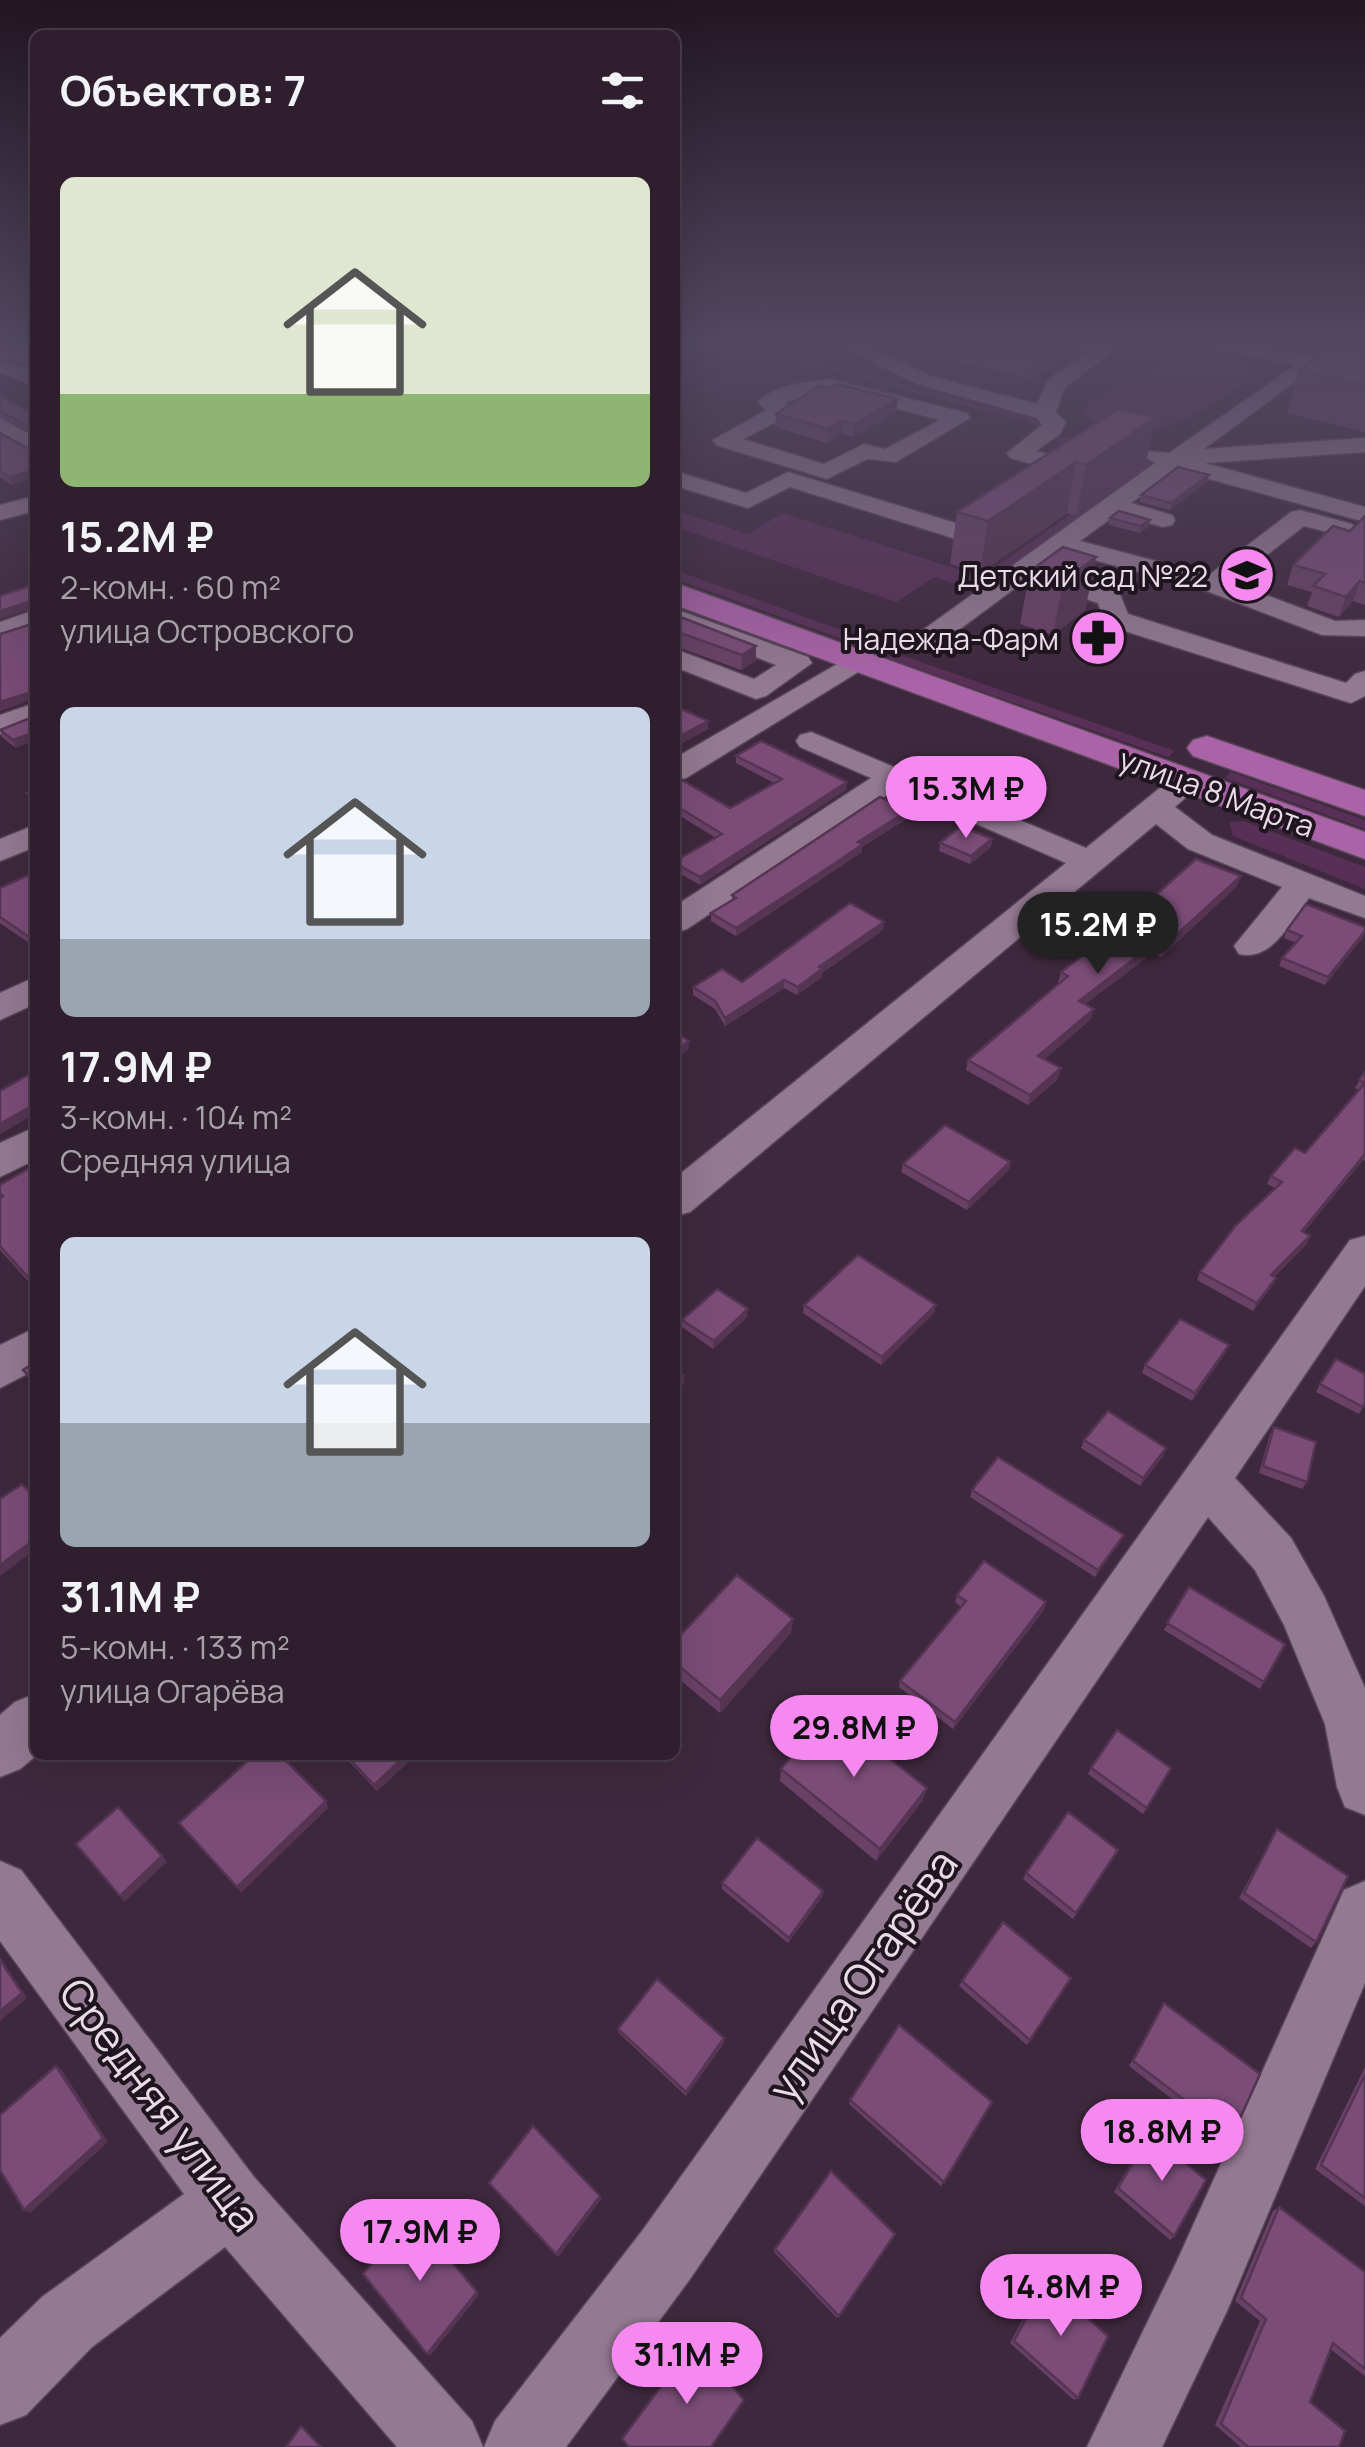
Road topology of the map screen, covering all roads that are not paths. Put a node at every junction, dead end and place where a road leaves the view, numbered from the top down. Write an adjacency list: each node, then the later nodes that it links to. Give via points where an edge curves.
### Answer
1 (766, 457): 8 (street)
2 (852, 457): 8 (street)
3 (1033, 457): 8 (street, via 1066,466 964,534)
4 (1159, 457): 7 (street)
5 (1180, 457): 7 (street)
6 (1193, 457): 7 (street)
7 (1174, 461): 11 (street); 13 (street)
8 (816, 478): 9 (street, via 788,479 748,501)
9 (680, 480)
10 (30, 505): 12 (street)
11 (1113, 505): 14 (street); 15 (street)
12 (0, 514)
13 (1363, 517): 18 (street, via 1300,517)
14 (1163, 520)
15 (1060, 544): 17 (street); 18 (street)
16 (680, 562): 24 (main road)
17 (1022, 571): 24 (street); 28 (street, via 1110,598 1116,618 1206,648 1351,694)
18 (1213, 584): 22 (street, via 1332,629)
19 (680, 595): 27 (main road, улица 8 Марта)
20 (680, 619): 26 (street, via 798,664 756,690)
21 (30, 620): 23 (street)
22 (1365, 628)
23 (0, 632)
24 (919, 646): 25 (main road)
25 (954, 659)
26 (680, 660)
27 (858, 660): 31 (street); 38 (main road, улица 8 Марта)
28 (1365, 680)
29 (680, 681): 31 (street)
30 (30, 714): 32 (street)
31 (766, 718): 36 (street)
32 (0, 726)
33 (1168, 734): 35 (main road, улица 8 Марта)
34 (811, 742): 37 (street)
35 (1222, 754): 38 (main road); 39 (main road, улица 8 Марта)
36 (680, 768)
37 (894, 777): 44 (street); 47 (street)
38 (1188, 781): 40 (street); 42 (main road, улица 8 Марта)
39 (1365, 804)
40 (1156, 808): 44 (street); 45 (street, via 1200,842)
41 (30, 837): 43 (street)
42 (1365, 846)
43 (0, 851)
44 (1091, 862): 53 (street)
45 (1303, 884): 46 (street); 48 (street)
46 (1365, 908)
47 (680, 919)
48 (1252, 946)
49 (30, 992): 50 (street)
50 (0, 1008)
51 (30, 1145): 52 (street)
52 (0, 1162)
53 (680, 1197)
54 (1365, 1252): 57 (street, улица Огарёва)
55 (30, 1349): 56 (street)
56 (0, 1369)
57 (1207, 1482): 60 (street, via 1273,1554 1297,1598 1354,1724); 66 (street, улица Огарёва, via 666,2255)
58 (30, 1726): 59 (street)
59 (0, 1750)
60 (1365, 1787)
61 (0, 1891): 63 (street, Средняя улица)
62 (1365, 1911): 67 (street, via 1202,2286)
63 (230, 2201): 64 (street, via 67,2322); 65 (street, Средняя улица)
64 (0, 2389)
65 (446, 2447)
66 (521, 2447)
67 (1124, 2447)

